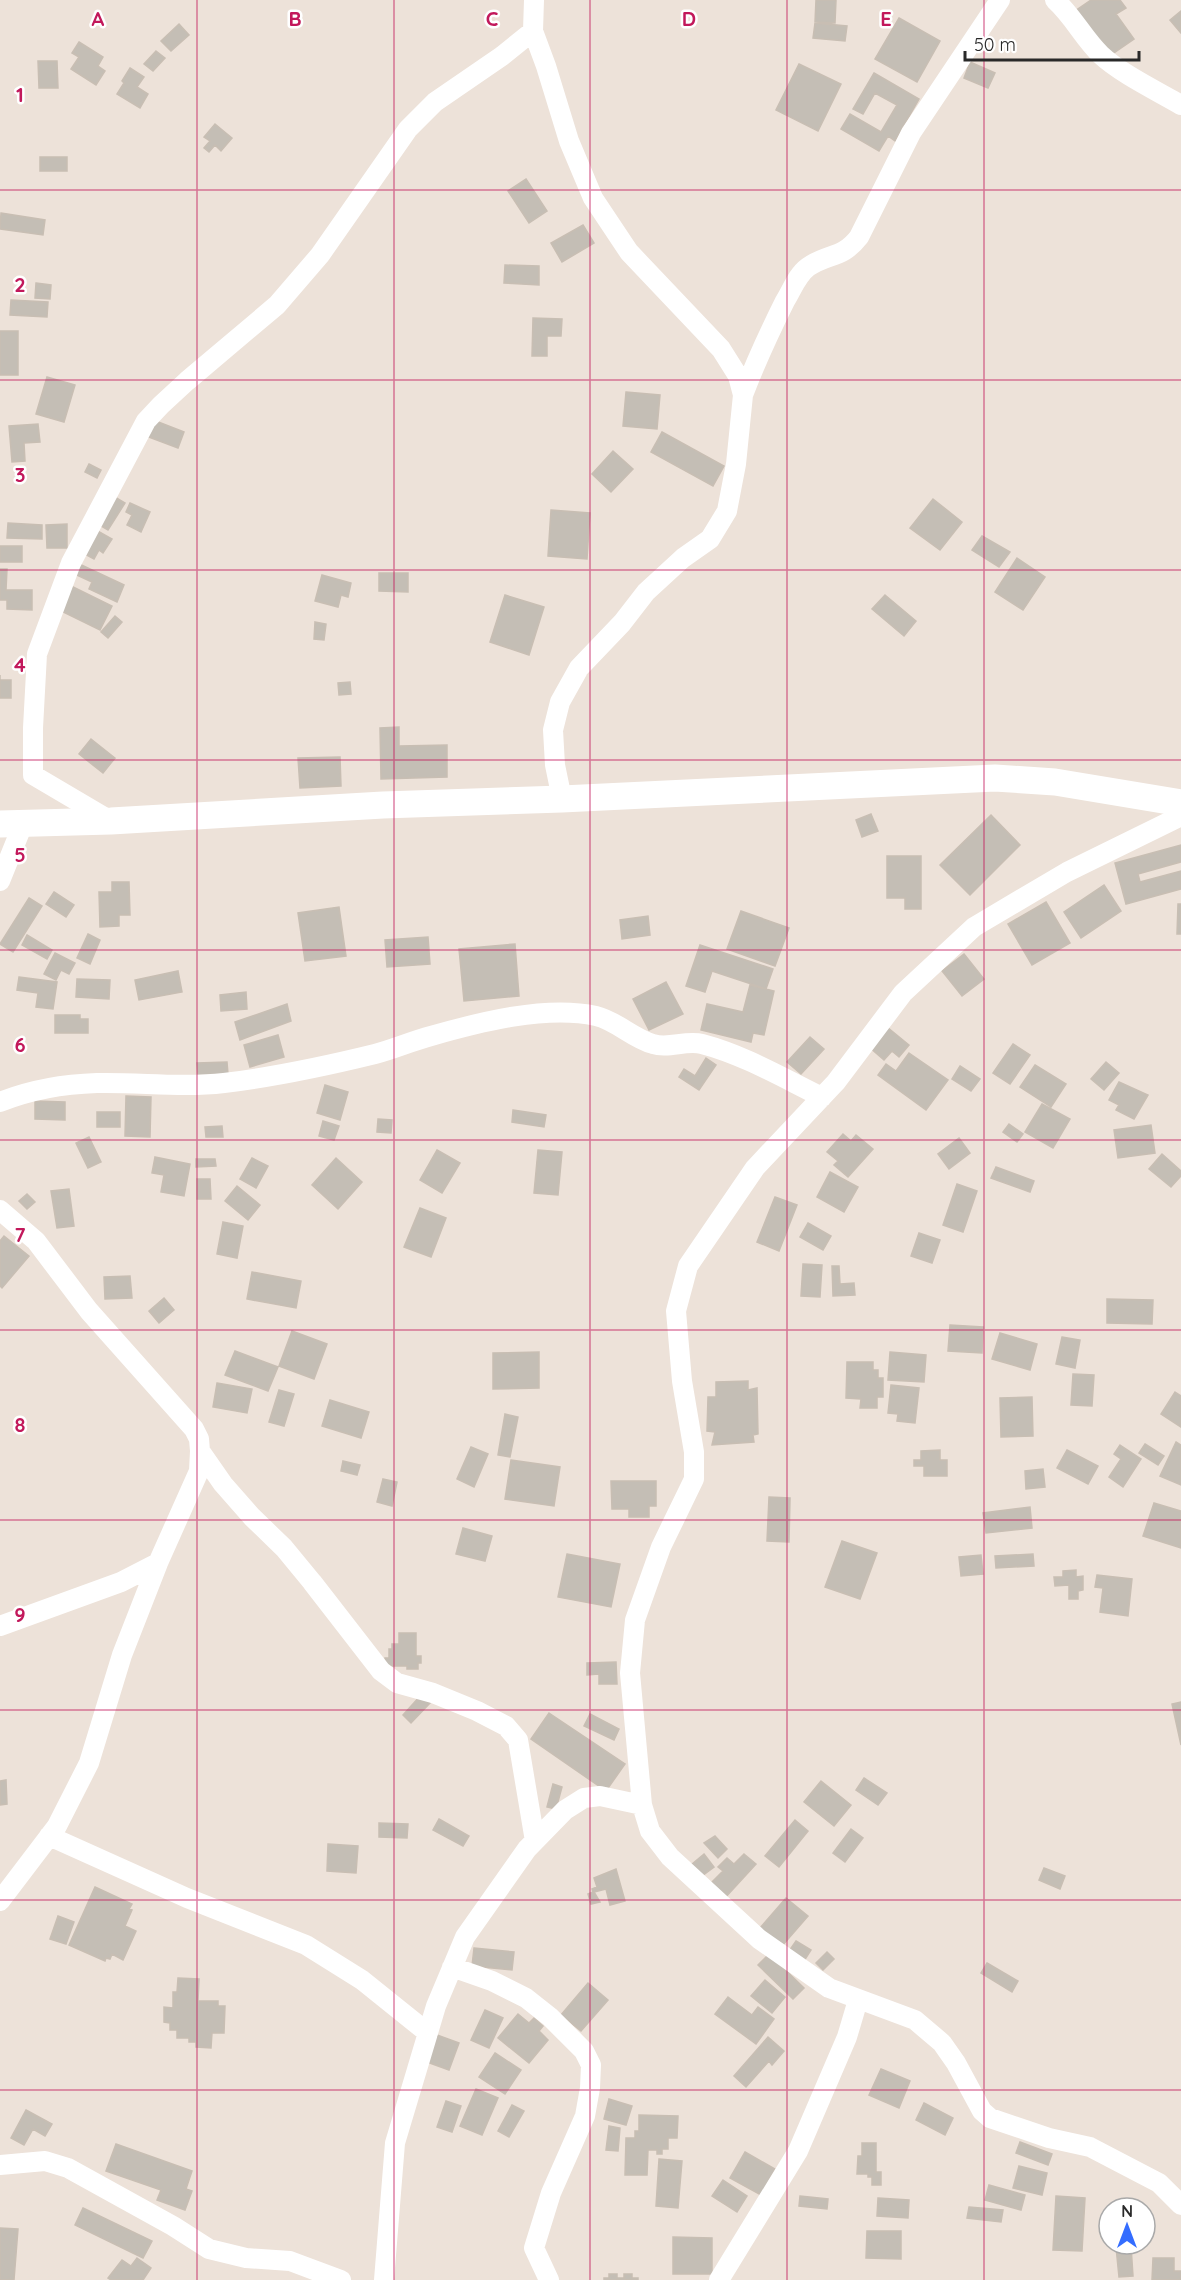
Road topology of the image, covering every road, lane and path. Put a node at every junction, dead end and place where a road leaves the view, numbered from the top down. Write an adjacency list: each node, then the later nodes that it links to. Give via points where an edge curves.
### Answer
1 (534, 0): 4 (street)
2 (1000, 0): 6 (street, via 911,133 860,237 851,248 808,267 798,278 759,352)
3 (1055, 0): 5 (street, via 1099,53)
4 (533, 31): 6 (street, via 569,141 593,198 629,252 721,349 738,376); 10 (street, via 435,102 408,129 320,255 277,305 187,381 146,422 102,500 70,563 37,654 33,775)
5 (1181, 105)
6 (743, 395): 7 (street, via 727,512 710,539 646,592 579,668 560,702 553,730)
7 (561, 799): 8 (street, via 995,778 1055,782); 10 (street)
8 (1181, 803)
9 (1181, 816): 13 (street, via 1067,872 974,927 903,993)
10 (111, 821): 11 (street)
11 (11, 824): 12 (street)
12 (0, 881)
13 (822, 1097): 14 (street, via 734,1055 699,1044 656,1045 597,1016 569,1013 536,1014 470,1026 376,1054 223,1083 97,1083 57,1087); 19 (street, via 749,1178 688,1266 676,1311 694,1479 661,1548 635,1620 630,1673)
14 (0, 1102)
15 (0, 1210): 16 (street, via 36,1241 89,1311 194,1429)
16 (200, 1450): 17 (street, via 199,1471); 21 (street, via 223,1484 284,1548 381,1671 397,1683 477,1711 506,1726 518,1740)
17 (158, 1563): 18 (street, via 121,1582); 20 (street, via 122,1655 89,1762)
18 (0, 1626)
19 (642, 1805): 21 (street, via 600,1796 584,1798 565,1810); 24 (street, via 650,1831 670,1857 759,1939 829,1988)
20 (49, 1836): 22 (street); 25 (street, via 187,1898 306,1945 362,1980)
21 (535, 1841): 23 (street, via 465,1937)
22 (0, 1901)
23 (452, 1967): 25 (street); 30 (street, via 526,1998 584,2051 591,2065 585,2116 551,2193 534,2248)
24 (858, 2000): 27 (street, via 915,2020 942,2043 990,2118 1090,2147 1158,2183); 31 (street, via 847,2037 798,2151)
25 (428, 2033): 29 (street, via 395,2143)
26 (0, 2165): 28 (street, via 45,2161 68,2168 209,2249 246,2258 290,2262)
27 (1181, 2205)
28 (341, 2280)
29 (384, 2280)
30 (549, 2280)
31 (719, 2280)

